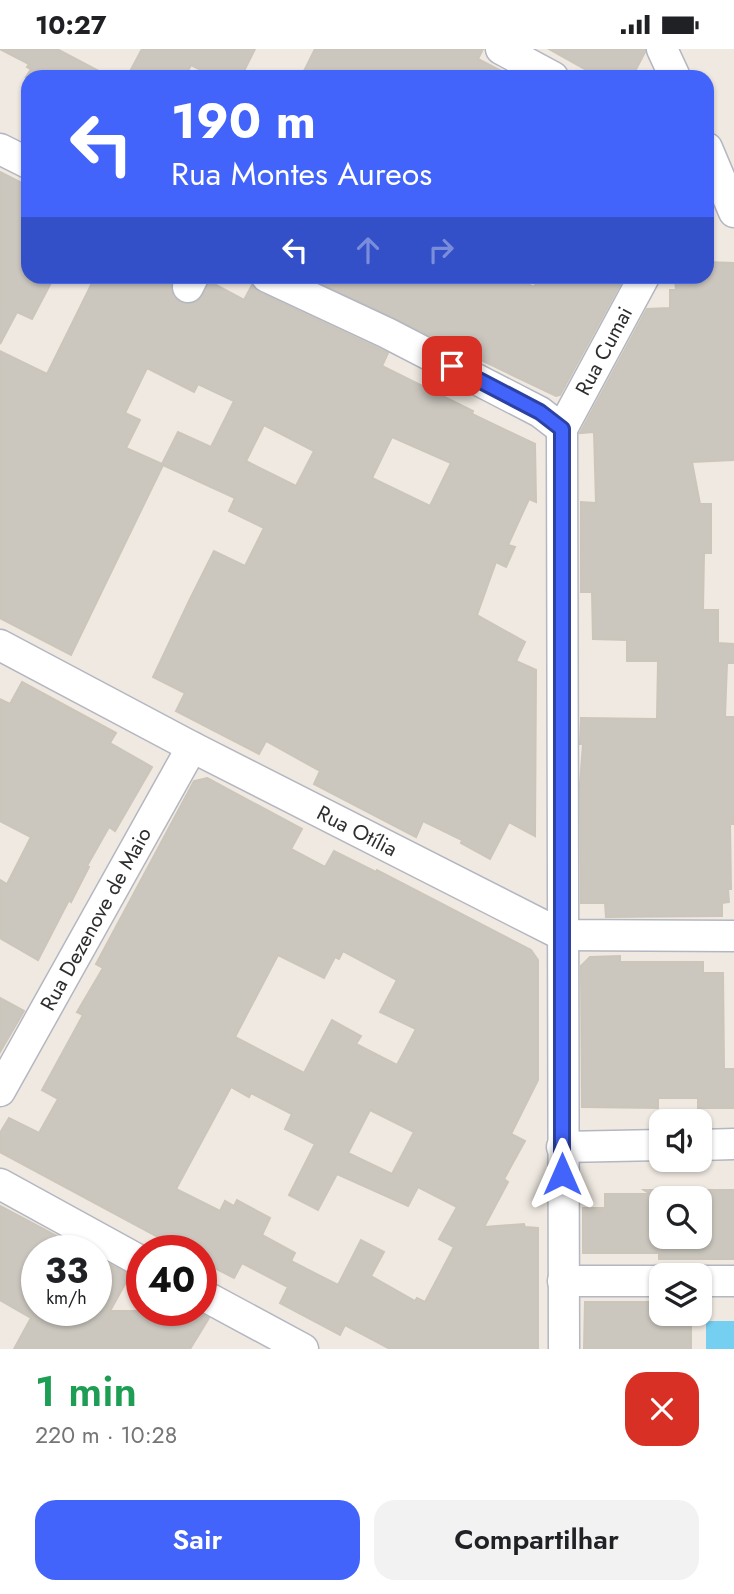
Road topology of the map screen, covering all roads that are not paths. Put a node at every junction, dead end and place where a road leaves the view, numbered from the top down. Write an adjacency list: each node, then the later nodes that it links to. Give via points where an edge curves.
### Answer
1 (501, 49): 3 (street)
2 (662, 49): 4 (street)
3 (540, 70)
4 (672, 70)
5 (0, 149): 6 (street)
6 (21, 160)
7 (714, 174): 8 (street)
8 (734, 212)
9 (282, 284): 11 (street, via 529,406)
10 (640, 284): 11 (street, Rua Cumai)
11 (562, 429): 14 (street, Rua Cumai)
12 (0, 645): 13 (street, Rua Otília)
13 (192, 747): 14 (street, Rua Otília); 16 (street, Rua Dezenove de Maio)
14 (562, 935): 15 (street, Rua Otília); 20 (street, Rua Cumai)
15 (734, 936)
16 (0, 1091)
17 (734, 1144): 19 (street)
18 (649, 1145): 20 (street)
19 (712, 1145)
20 (574, 1147): 23 (street, Rua Cumai)
21 (0, 1184): 22 (street)
22 (126, 1253)
23 (563, 1281): 24 (street); 29 (street, Rua Cumai)
24 (649, 1281)
25 (712, 1281): 26 (street)
26 (734, 1281)
27 (217, 1303): 28 (street)
28 (303, 1349)
29 (564, 1349)

